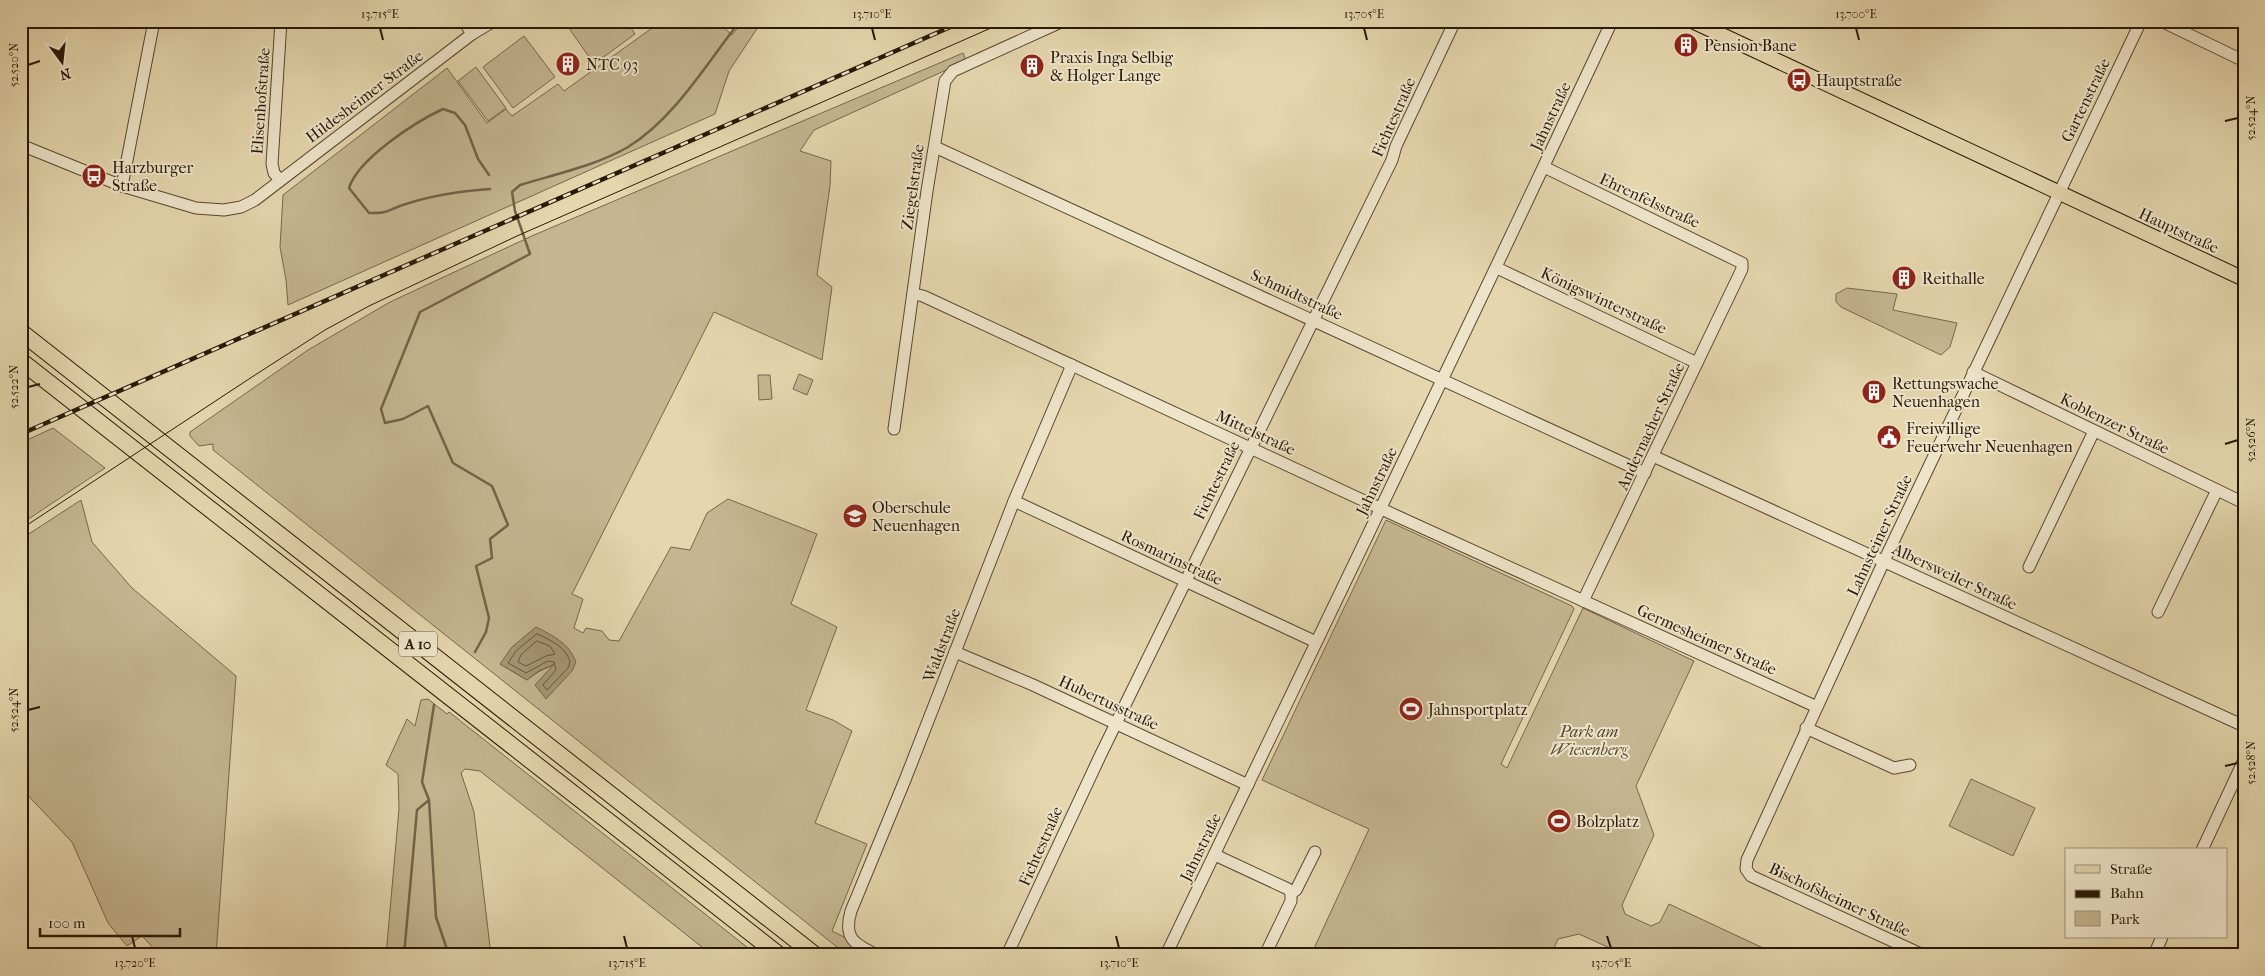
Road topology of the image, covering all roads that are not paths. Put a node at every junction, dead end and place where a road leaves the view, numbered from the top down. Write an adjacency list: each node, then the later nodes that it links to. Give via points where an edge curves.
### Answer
1 (25, 21): 12 (street)
2 (154, 21): 19 (street)
3 (282, 21): 18 (street, Elisenhofstraße, via 272,164)
4 (464, 21): 13 (street)
5 (494, 21): 13 (street, Hildesheimer Straße)
6 (1063, 21): 16 (street, Ziegelstraße, via 948,76)
7 (1455, 21): 25 (street, Fichtestraße)
8 (1612, 21): 17 (street, Jahnstraße)
9 (1692, 21): 20 (main road, Hauptstraße)
10 (2141, 21): 20 (street, Gartenstraße)
11 (2161, 21): 14 (street)
12 (21, 31)
13 (472, 34): 18 (street, Hildesheimer Straße)
14 (2244, 61)
15 (21, 145): 19 (street, Hildesheimer Straße)
16 (934, 147): 24 (street, Ziegelstraße); 25 (street, Schmidtstraße)
17 (1544, 167): 21 (street, Ehrenfelsstraße); 22 (street, Jahnstraße)
18 (280, 180): 19 (street, Hildesheimer Straße, via 241,207 213,210 148,196)
19 (122, 186)
20 (2059, 193): 23 (main road, Hauptstraße); 30 (street, Lahnsteiner Straße)
21 (1742, 263): 28 (street, Andernacher Straße)
22 (1497, 268): 28 (street, Königswinterstraße); 31 (street, Jahnstraße)
23 (2244, 279)
24 (914, 294): 29 (street, Mittelstraße); 32 (street, Ziegelstraße)
25 (1315, 320): 31 (street, Schmidtstraße); 34 (street, Fichtestraße)
26 (21, 332): 62 (highway, A 10)
27 (21, 361): 61 (highway, A 10)
28 (1697, 363): 35 (street, Andernacher Straße)
29 (1072, 365): 34 (street, Mittelstraße); 38 (street, Waldstraße)
30 (1973, 372): 33 (street, Koblenzer Straße); 41 (street, Lahnsteiner Straße)
31 (1444, 380): 36 (street, Schmidtstraße); 40 (street, Jahnstraße)
32 (894, 429)
33 (2094, 431): 37 (street, Koblenzer Straße); 42 (street)
34 (1250, 447): 40 (street, Mittelstraße); 43 (street, Fichtestraße)
35 (1653, 456): 36 (street, Andernacher Straße); 41 (street, Albersweiler Straße)
36 (1645, 473): 44 (street, Andernacher Straße)
37 (2217, 490): 39 (street, Koblenzer Straße); 45 (street)
38 (1014, 501): 43 (street, Rosmarinstraße); 47 (street, Waldstraße)
39 (2244, 503)
40 (1380, 508): 44 (street, Mittelstraße); 46 (street, Jahnstraße)
41 (1884, 561): 48 (street, Lahnsteiner Straße); 50 (street, Albersweiler Straße)
42 (2030, 567)
43 (1186, 580): 46 (street, Rosmarinstraße); 49 (street, Fichtestraße)
44 (1584, 601): 48 (street, Germesheimer Straße)
45 (2158, 612)
46 (1316, 642): 54 (street, Jahnstraße)
47 (955, 652): 49 (street, Hubertusstraße); 63 (street, Waldstraße, via 850,910 847,922 851,938)
48 (1817, 706): 51 (street, Lahnsteiner Straße)
49 (1116, 723): 54 (street, Hubertusstraße); 64 (street, Fichtestraße)
50 (2244, 726)
51 (1806, 728): 53 (street, via 1894,768); 58 (street, Lahnsteiner Straße, via 1746,860)
52 (2244, 760): 55 (street)
53 (1910, 765)
54 (1248, 785): 57 (street, Jahnstraße)
55 (2203, 848)
56 (1315, 852): 59 (street, via 1296,890)
57 (1215, 855): 59 (street); 65 (street, Jahnstraße)
58 (1746, 869): 67 (street, Bischofsheimer Straße, via 1751,876)
59 (1291, 893): 66 (street, via 1291,900)
60 (2162, 938): 68 (street)
61 (778, 955)
62 (815, 955)
63 (877, 955)
64 (1007, 955)
65 (1166, 955)
66 (1265, 955)
67 (1922, 955)
68 (2154, 955)

